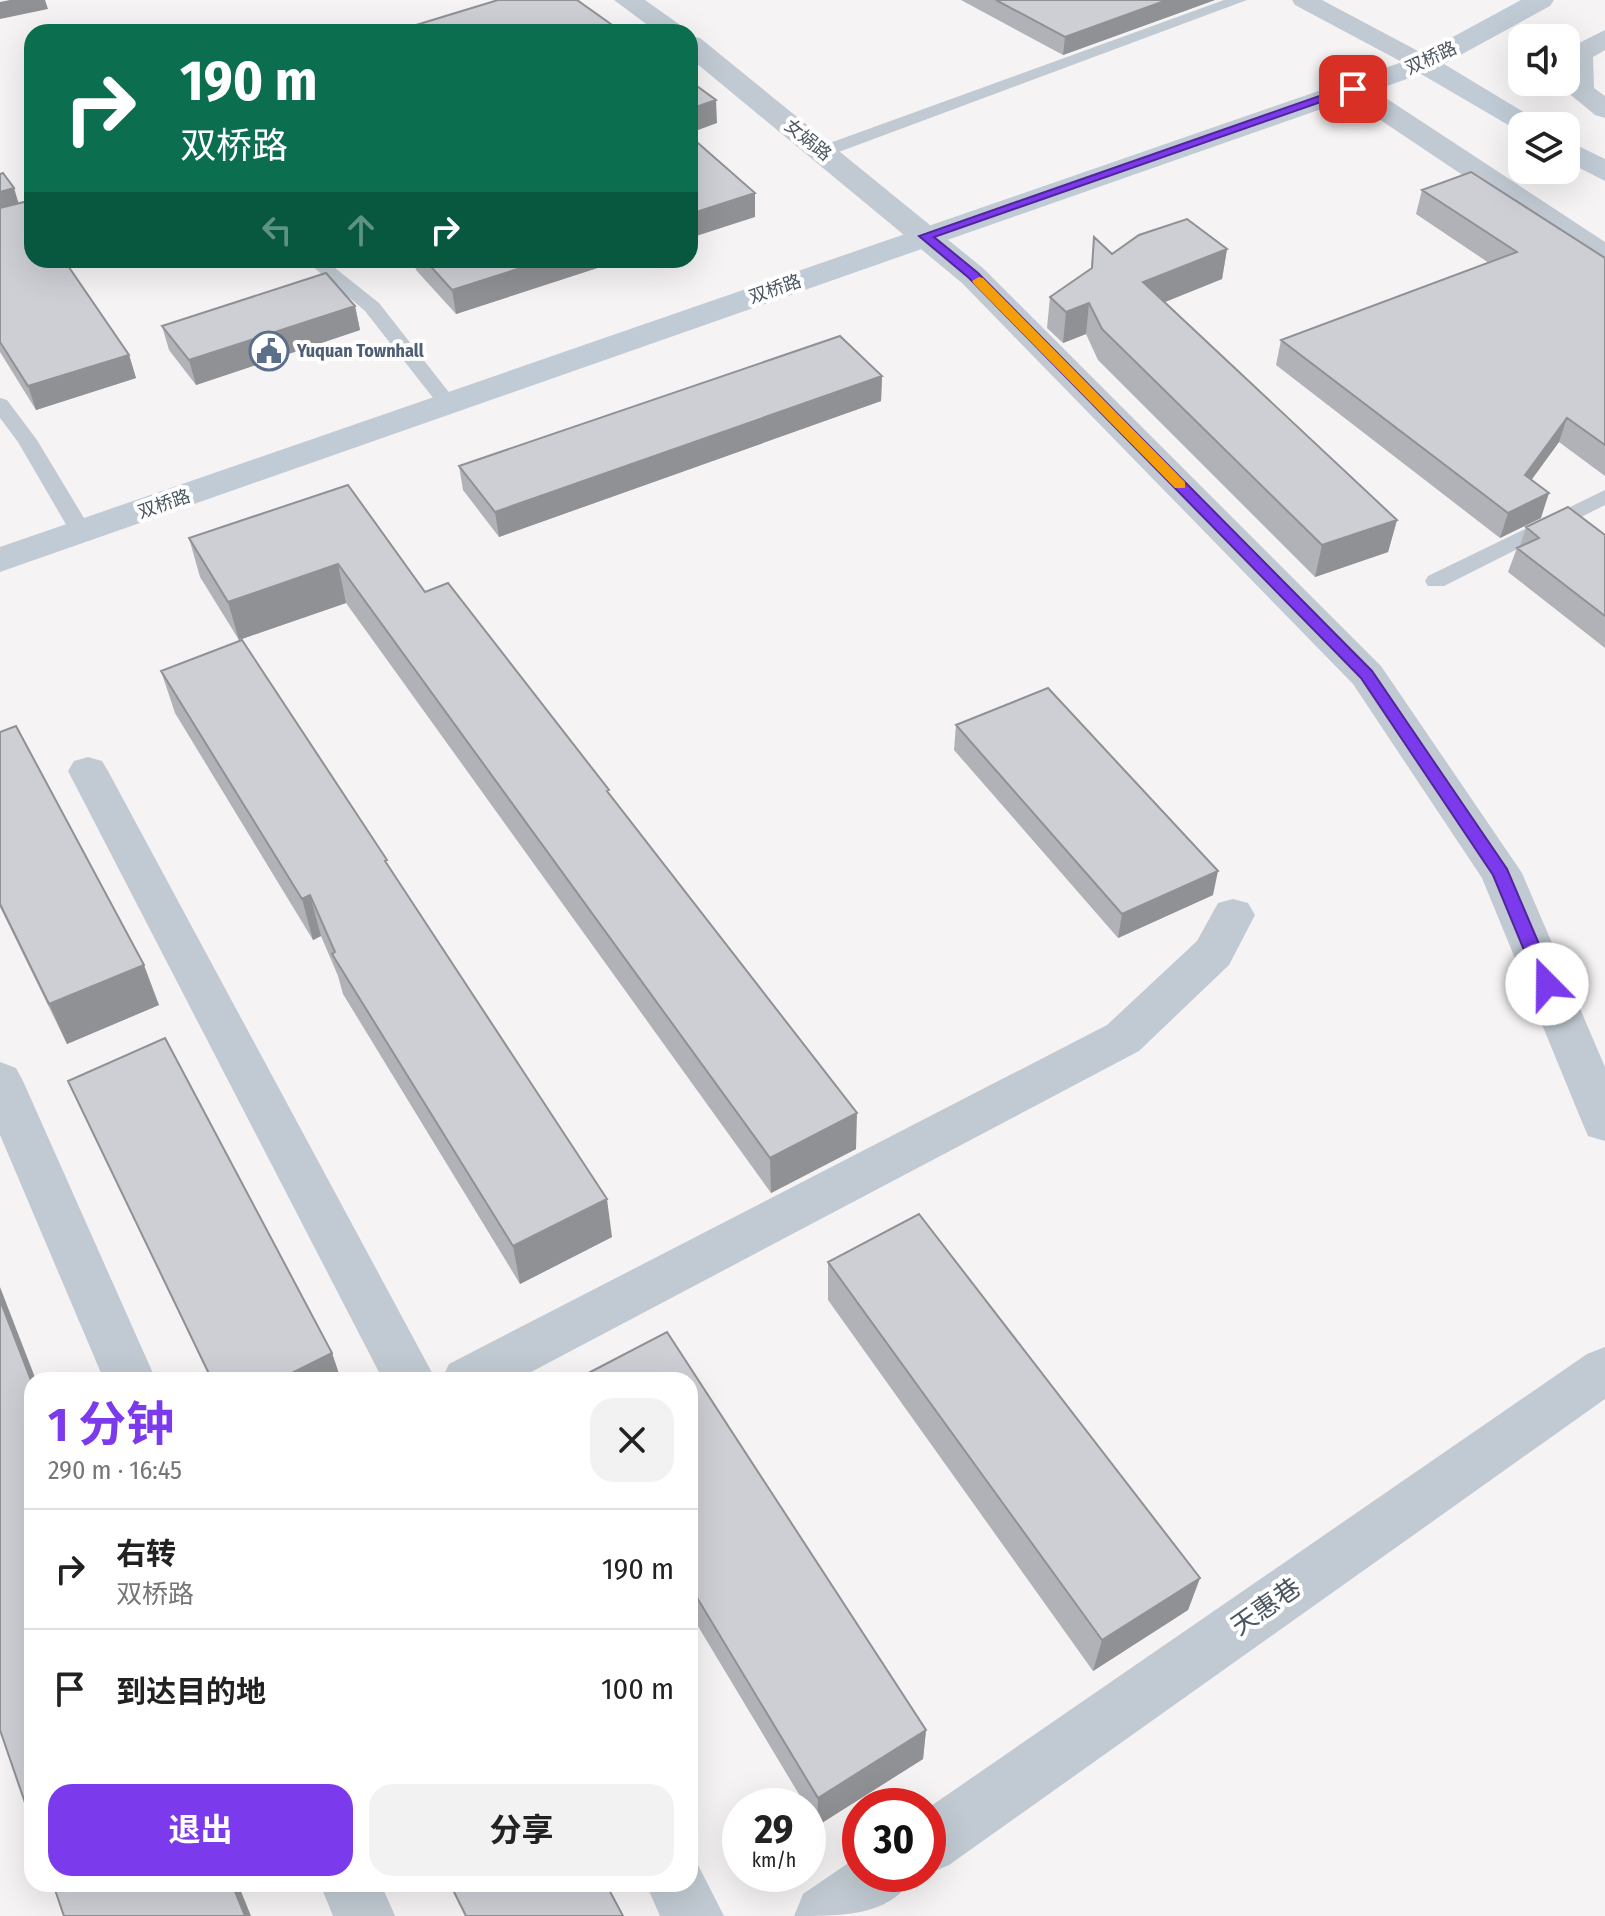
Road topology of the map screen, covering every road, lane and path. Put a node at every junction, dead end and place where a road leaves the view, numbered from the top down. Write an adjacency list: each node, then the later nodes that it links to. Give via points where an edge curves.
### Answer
1 (627, 0): 5 (street)
2 (1239, 0): 12 (lane)
3 (1304, 0): 8 (street)
4 (1541, 0): 8 (main road, 双桥路)
5 (664, 24)
6 (1605, 38): 10 (street, via 1579,54 1580,91)
7 (698, 51): 12 (street, 女娲路)
8 (1424, 64): 9 (main road, 双桥路); 11 (main road)
9 (1353, 89): 15 (main road, 双桥路); 16 (street)
10 (1605, 109)
11 (1508, 115)
12 (822, 152): 15 (street, 女娲路)
13 (1580, 157): 14 (main road)
14 (1605, 172)
15 (925, 236): 19 (main road, 双桥路); 27 (street, 女娲路, via 973,276 1367,675 1501,873)
16 (1605, 256)
17 (324, 268): 19 (lane, via 372,307)
18 (0, 404): 21 (lane)
19 (448, 404): 21 (main road, 双桥路)
20 (1605, 497): 23 (lane)
21 (82, 533): 22 (main road, 双桥路)
22 (0, 560)
23 (1436, 581)
24 (88, 771): 30 (street)
25 (1233, 915): 31 (street, via 1213,953 1123,1038)
26 (0, 1081): 29 (street)
27 (1605, 1122)
28 (1605, 1370): 32 (street, 天惠巷)
29 (127, 1372)
30 (406, 1372)
31 (482, 1372)
32 (946, 1831)
33 (354, 1892): 36 (street)
34 (680, 1892): 37 (street)
35 (859, 1892): 38 (street)
36 (364, 1916)
37 (693, 1916)
38 (825, 1916)

